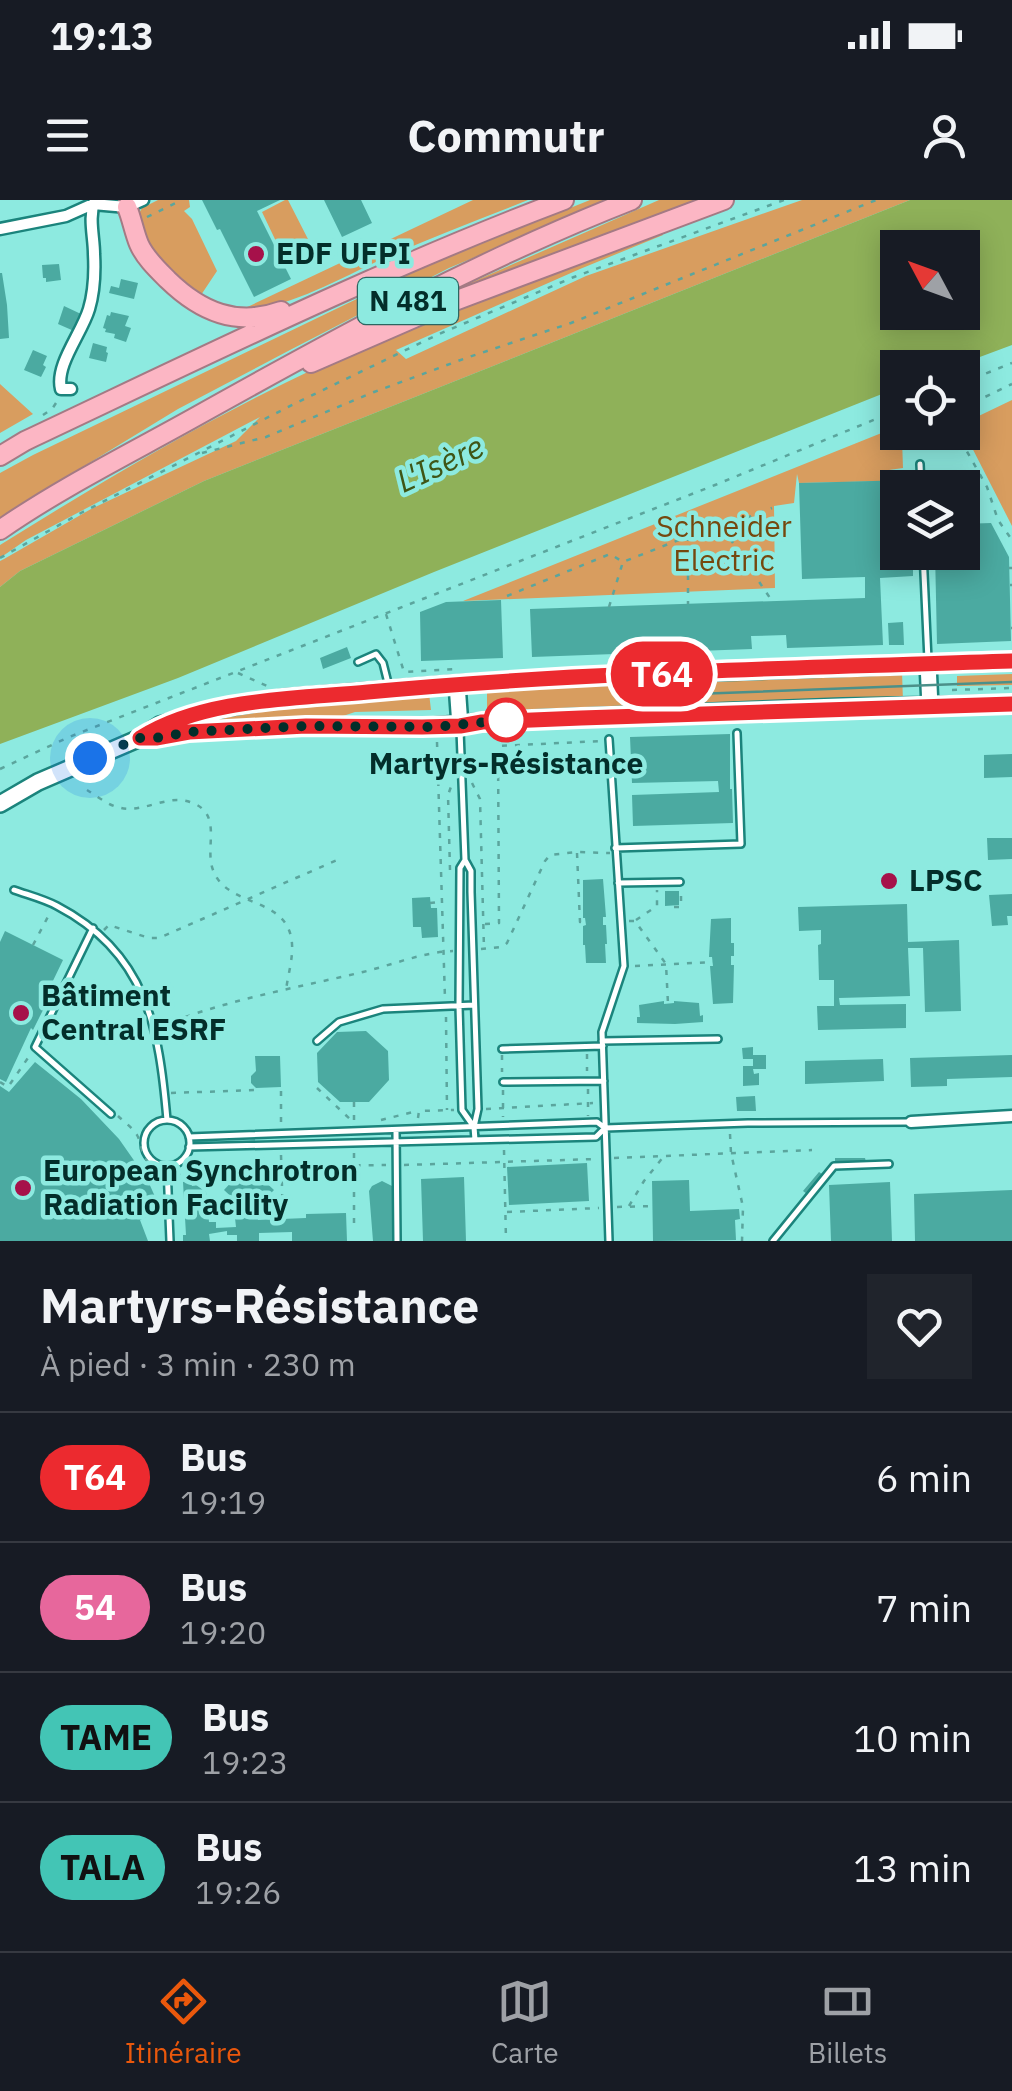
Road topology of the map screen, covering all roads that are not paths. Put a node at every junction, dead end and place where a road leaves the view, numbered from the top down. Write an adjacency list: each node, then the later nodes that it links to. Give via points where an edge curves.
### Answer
1 (543, 200): 8 (highway)
2 (564, 200): 8 (highway, N 481)
3 (632, 200): 11 (highway, N 481, via 465,272)
4 (724, 200): 11 (highway, via 444,305)
5 (94, 202): 6 (street); 7 (street, via 66,216); 10 (street, via 92,295 62,368 58,384)
6 (134, 209): 9 (highway, via 138,243 150,261 208,311 250,318)
7 (0, 229)
8 (417, 260): 9 (highway, N 481)
9 (325, 300): 12 (highway, N 481)
10 (66, 389)
11 (193, 418): 15 (highway, N 481)
12 (0, 456)
13 (920, 464): 14 (lane)
14 (920, 470)
15 (0, 530)
16 (925, 570): 19 (lane)
17 (1012, 661): 19 (main road)
18 (358, 662): 21 (lane, via 376,654)
19 (928, 664): 20 (main road); 23 (main road)
20 (457, 684): 21 (main road); 24 (main road)
21 (390, 690): 26 (main road, via 224,708 160,725)
22 (1012, 704): 23 (main road)
23 (930, 706): 24 (main road)
24 (460, 726): 26 (main road, via 306,726); 30 (lane)
25 (737, 733): 29 (lane, via 741,844)
26 (140, 738): 28 (main road)
27 (609, 740): 29 (lane)
28 (0, 804)
29 (615, 851): 32 (lane)
30 (464, 860): 35 (lane, via 471,871); 36 (lane)
31 (680, 882): 32 (lane)
32 (618, 883): 39 (lane, via 624,966)
33 (14, 890): 34 (lane)
34 (93, 928): 43 (lane, via 36,1047); 45 (lane, via 134,976 155,1028)
35 (474, 1005): 36 (lane); 47 (lane)
36 (459, 1006): 38 (lane, via 383,1009 339,1022); 47 (lane, via 462,1110)
37 (718, 1038): 39 (lane)
38 (318, 1042)
39 (603, 1044): 40 (lane); 41 (lane)
40 (502, 1049)
41 (604, 1080): 42 (lane); 48 (lane)
42 (502, 1082)
43 (112, 1112)
44 (1012, 1116): 46 (street)
45 (167, 1120): 50 (lane); 55 (lane, via 148,1129 144,1143 150,1158)
46 (911, 1122): 48 (lane)
47 (474, 1126): 48 (lane, via 598,1122); 49 (lane); 51 (lane)
48 (605, 1128): 51 (lane, via 596,1137); 58 (lane)
49 (396, 1131): 50 (lane); 52 (lane)
50 (189, 1137): 53 (lane)
51 (475, 1140): 52 (lane)
52 (397, 1142): 53 (lane); 57 (lane)
53 (189, 1148): 55 (lane)
54 (889, 1164): 59 (lane, via 834,1166)
55 (167, 1166): 56 (lane)
56 (170, 1241)
57 (398, 1241)
58 (609, 1241)
59 (772, 1241)

